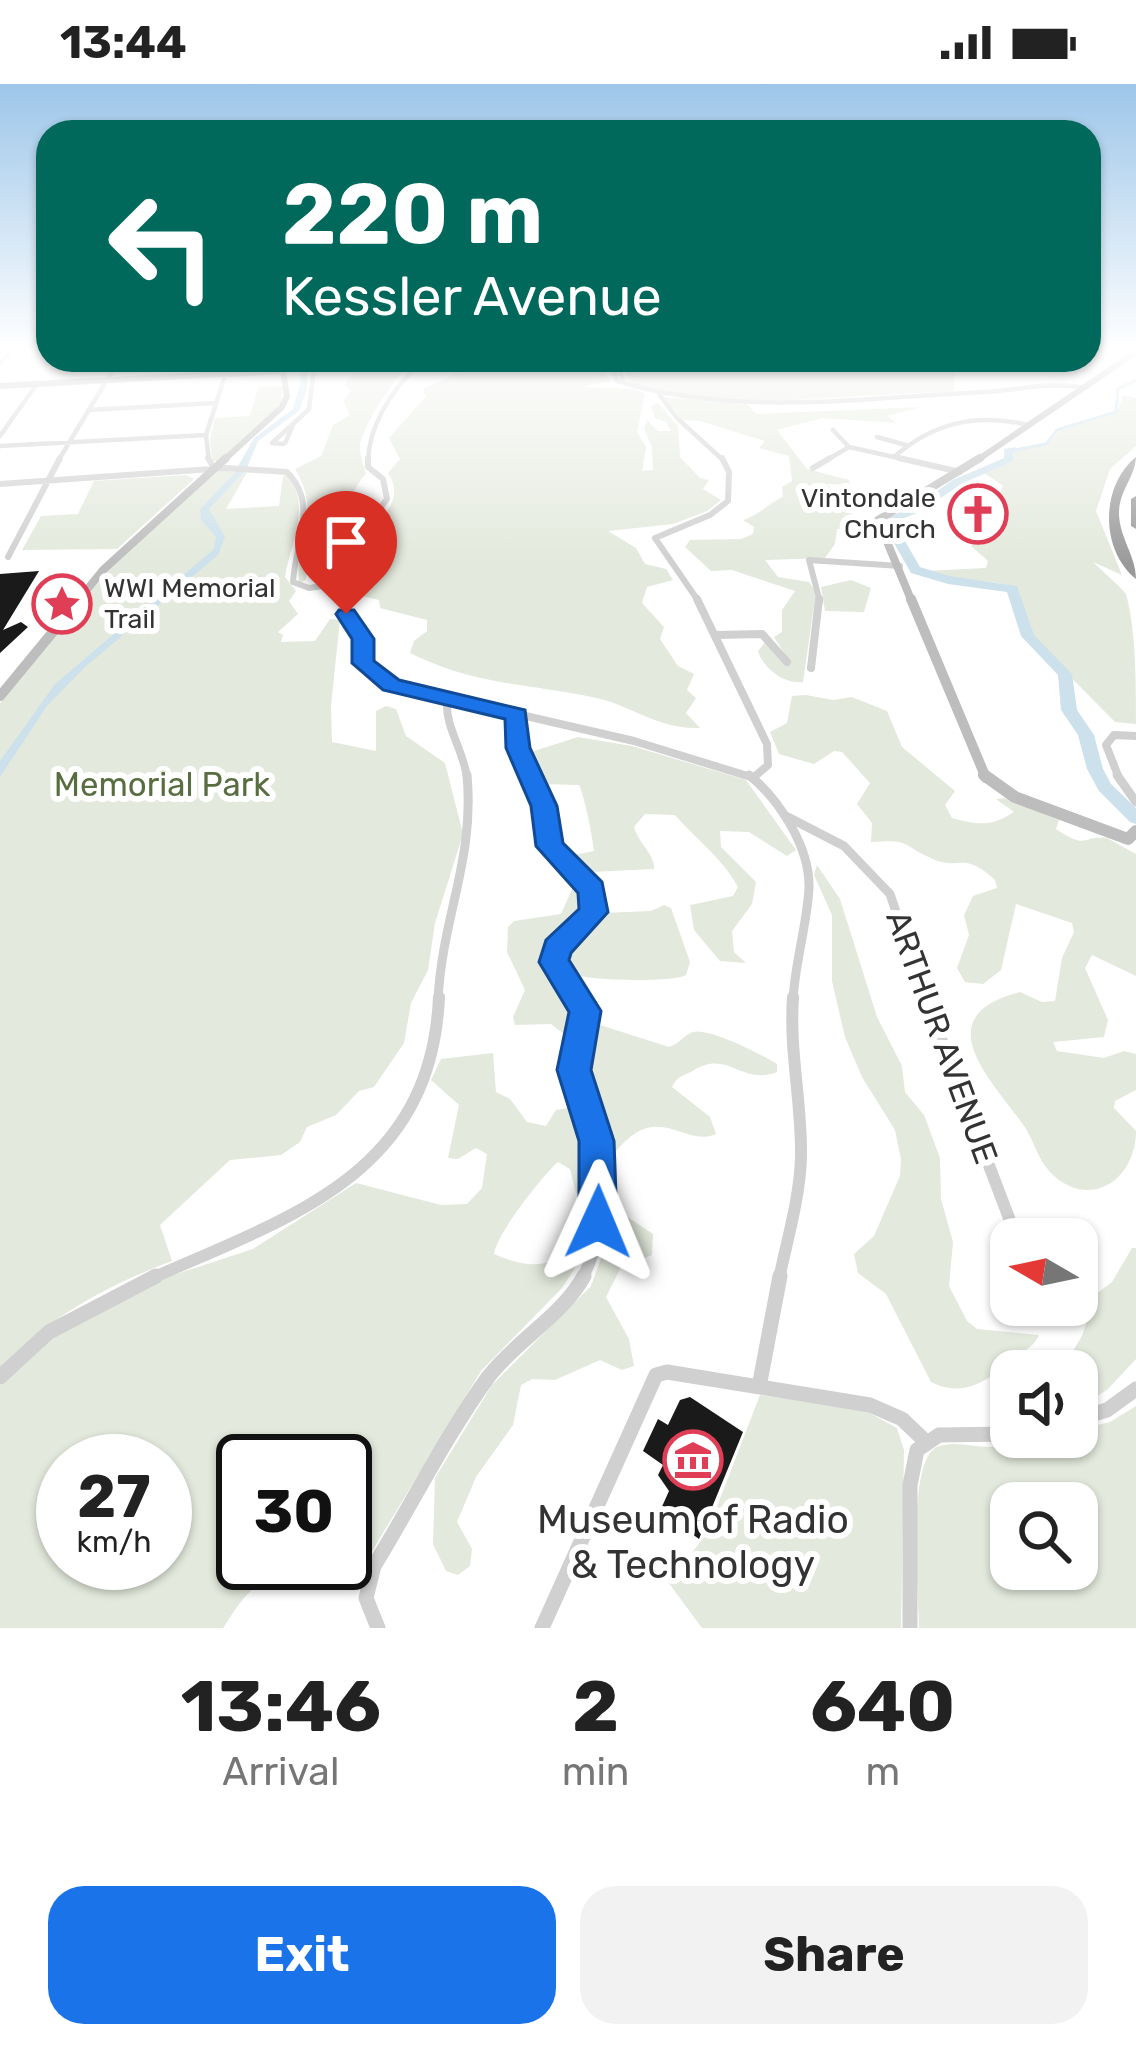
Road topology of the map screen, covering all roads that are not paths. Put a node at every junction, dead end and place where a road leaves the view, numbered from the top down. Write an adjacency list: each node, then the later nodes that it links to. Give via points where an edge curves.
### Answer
1 (82, 420): 15 (street)
2 (211, 420): 13 (street)
3 (267, 420): 21 (street)
4 (297, 420): 10 (street)
5 (379, 420): 31 (street, via 368,467 384,482 386,502 362,534)
6 (679, 420): 32 (street, via 720,452 731,485 718,509 655,538)
7 (963, 420): 16 (street)
8 (996, 420): 11 (street)
9 (1036, 420): 11 (street)
10 (294, 423): 10 (street, via 284,443 272,443)
11 (1029, 425): 23 (street)
12 (833, 430): 18 (street)
13 (206, 435): 15 (street); 21 (street)
14 (878, 436): 16 (street)
15 (69, 442): 17 (street); 24 (street)
16 (906, 445): 19 (street)
17 (0, 446)
18 (849, 447): 19 (street); 22 (street)
19 (894, 457): 23 (street)
20 (1136, 460): 30 (highway, via 1112,505)
21 (214, 468): 24 (street); 31 (street, via 286,472 299,484 304,521 296,585); 35 (street, via 103,569)
22 (813, 468)
23 (960, 472): 29 (street, via 880,515)
24 (48, 481): 25 (street); 28 (street)
25 (0, 484)
26 (1136, 499): 27 (highway)
27 (1136, 526)
28 (8, 556)
29 (900, 566): 34 (street, via 809,560 821,606); 42 (street, via 986,779)
30 (1136, 576)
31 (344, 581): 36 (street, via 363,663 396,687)
32 (716, 635): 33 (street, via 762,634); 39 (street, via 770,752)
33 (788, 662)
34 (811, 668)
35 (0, 695)
36 (447, 701): 37 (street); 44 (street, via 463,752 469,841 442,938 434,1053 415,1103 376,1154 320,1200 255,1237 98,1301)
37 (517, 715): 39 (street); 50 (street, via 518,748 544,806 550,846 594,897 590,920 562,941 554,962 585,1011 574,1070 597,1141 596,1245 574,1292 488,1378 374,1566 365,1600)
38 (1136, 736): 40 (street, via 1114,735 1106,745)
39 (754, 777): 41 (street)
40 (1136, 802)
41 (784, 815): 43 (street, ARTHUR AVENUE, via 844,846 890,894); 45 (street, via 809,876 790,1042 802,1148)
42 (1134, 839)
43 (1009, 1218)
44 (0, 1377)
45 (759, 1388): 49 (street, via 870,1405); 51 (street, via 656,1375)
46 (1136, 1389): 47 (street)
47 (1098, 1413)
48 (990, 1435): 49 (street)
49 (925, 1441): 52 (street, via 911,1468)
50 (378, 1628)
51 (542, 1628)
52 (910, 1628)

